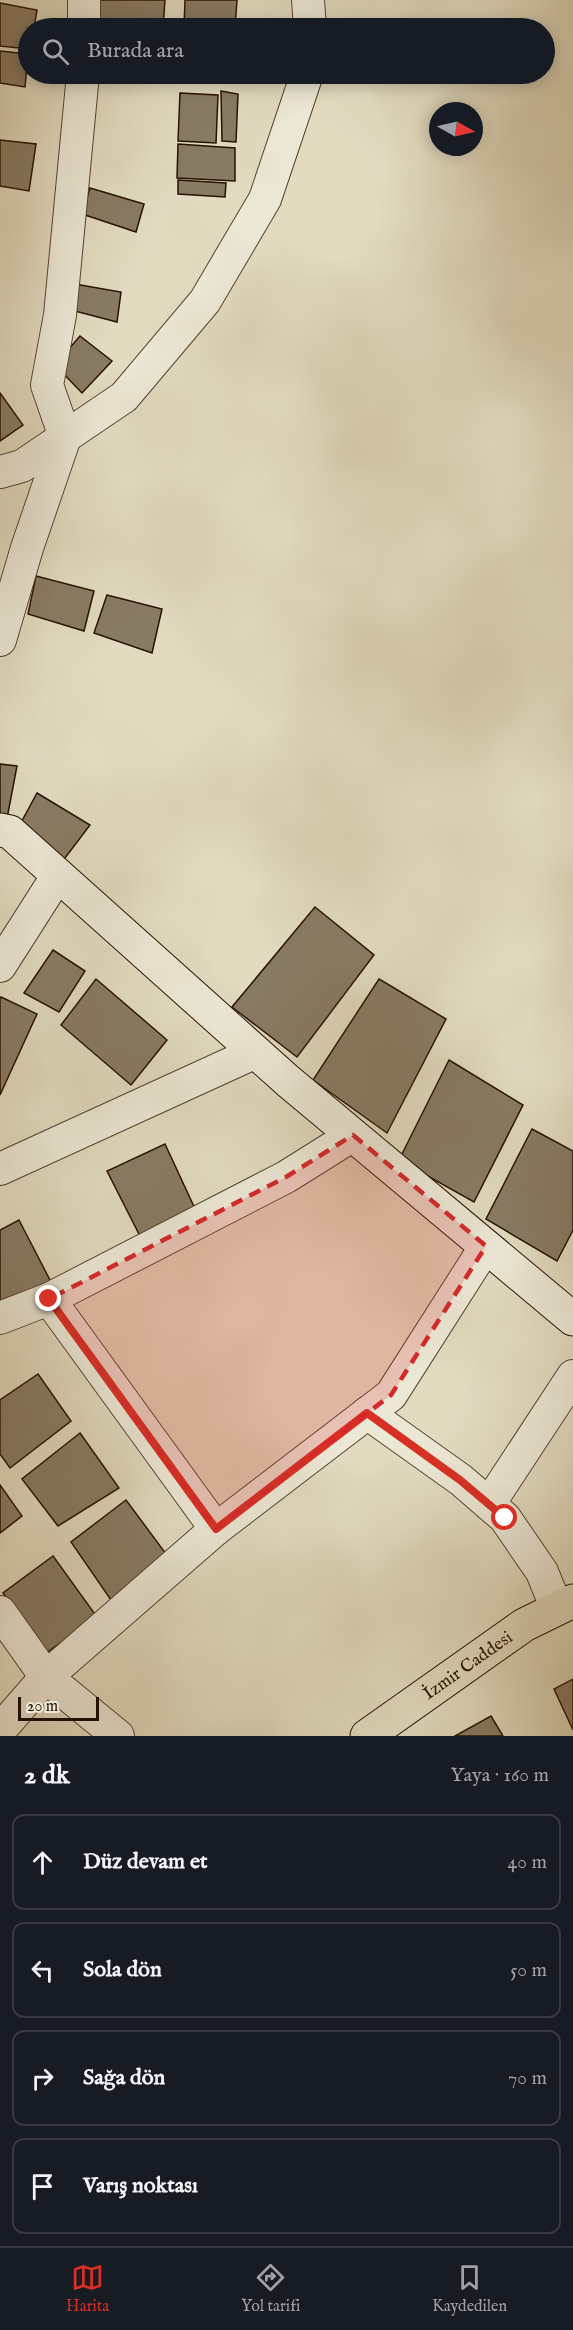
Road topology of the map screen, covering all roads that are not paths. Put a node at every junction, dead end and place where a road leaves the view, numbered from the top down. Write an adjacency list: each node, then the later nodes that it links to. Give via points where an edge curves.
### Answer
1 (84, 0): 3 (street)
2 (308, 0): 4 (street)
3 (84, 18)
4 (309, 18)
5 (82, 84): 7 (street, via 60,315 47,385)
6 (304, 84): 7 (street, via 266,199 205,301 124,397)
7 (64, 437): 8 (street, via 22,466); 9 (street)
8 (0, 472)
9 (0, 640)
10 (0, 830): 11 (street, via 10,832)
11 (58, 875): 12 (street); 13 (street)
12 (0, 966)
13 (256, 1052): 14 (street); 15 (street)
14 (353, 1135): 16 (street); 17 (street, via 286,1177)
15 (0, 1169)
16 (486, 1246): 19 (street); 21 (street, via 391,1395)
17 (49, 1299): 18 (street); 23 (street)
18 (0, 1318)
19 (573, 1319)
20 (573, 1376): 22 (street)
21 (367, 1413): 22 (street); 23 (street)
22 (489, 1504): 24 (street, via 505,1518)
23 (216, 1529): 26 (street)
24 (565, 1605): 29 (main road, İzmir Caddesi, via 524,1625)
25 (0, 1612): 26 (street)
26 (46, 1677): 27 (street); 28 (street)
27 (0, 1730)
28 (118, 1736)
29 (367, 1736)

